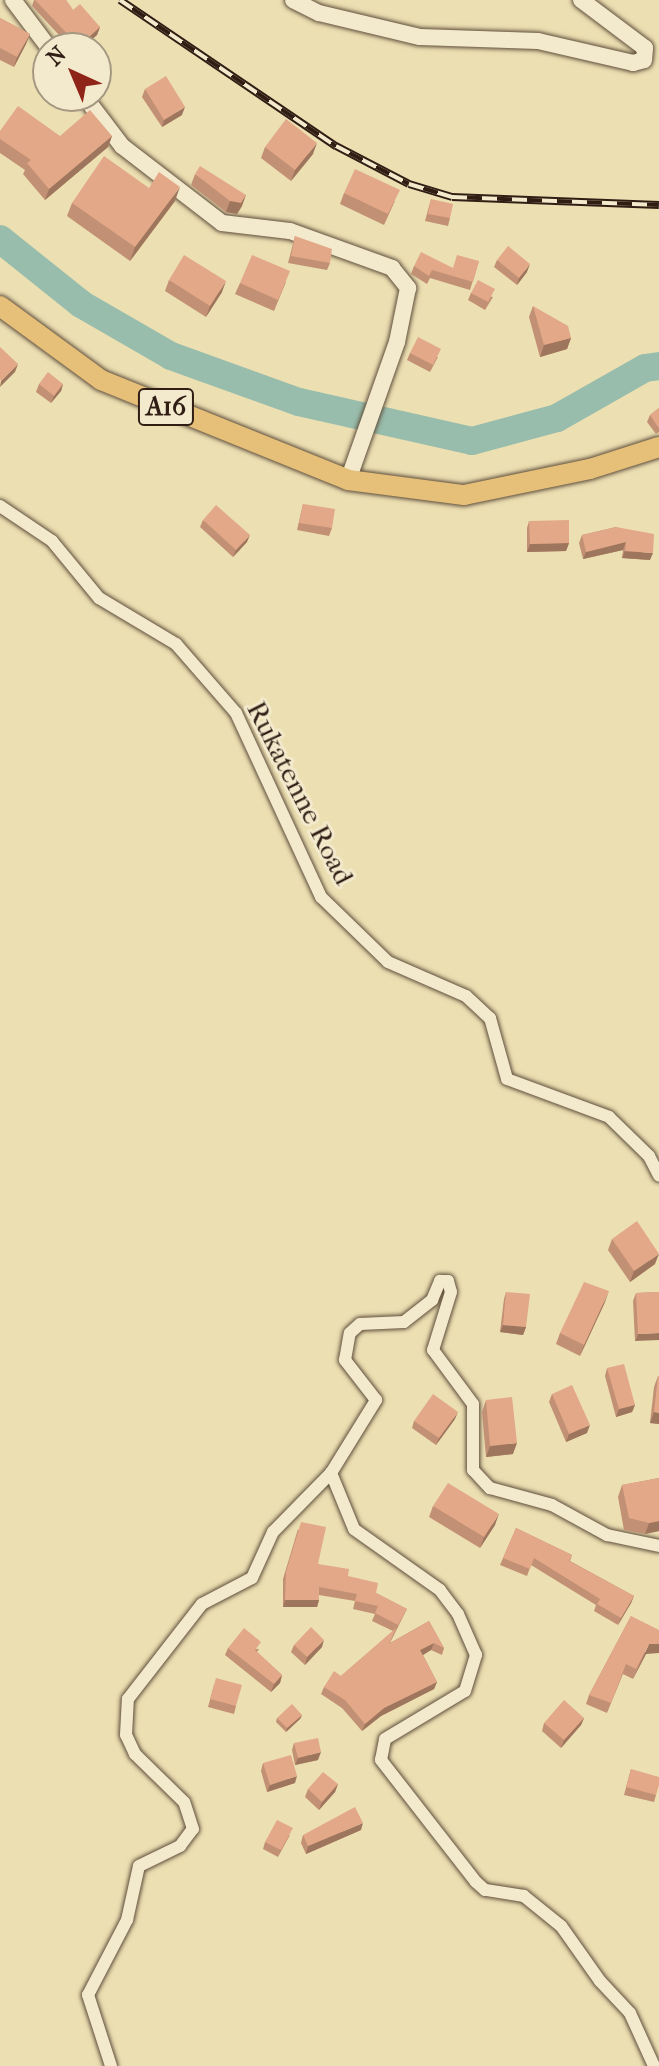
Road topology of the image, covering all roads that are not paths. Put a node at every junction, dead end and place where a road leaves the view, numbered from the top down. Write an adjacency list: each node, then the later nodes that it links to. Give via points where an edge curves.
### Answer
1 (13, 0): 4 (street)
2 (293, 0): 3 (street, via 319,13 420,37 538,41 633,63 644,60 645,48)
3 (581, 0)
4 (37, 32)
5 (97, 112): 8 (street, via 132,156 222,223 290,231 392,268 408,288 384,382)
6 (0, 306): 8 (highway, A16, via 101,380)
7 (659, 447): 8 (highway, A16, via 590,469 464,495)
8 (348, 480)
9 (0, 506): 10 (street, Rukatenne Road, via 52,541 99,598 176,644 236,713 321,897 388,962 466,996 490,1018 507,1079 609,1117 649,1156)
10 (659, 1176)
11 (331, 1473): 12 (street, via 376,1400 345,1360 350,1333 360,1324 404,1322 432,1300 440,1281 448,1281 451,1292 433,1350 473,1404 473,1470 490,1488 552,1505 607,1535); 13 (street, via 273,1532 252,1578 202,1604 128,1699 126,1735 135,1754 184,1802 193,1829 180,1846 139,1866 127,1920 88,1995); 14 (street, via 354,1529 440,1590 458,1614 476,1655 465,1691 385,1739 381,1760 386,1773 485,1890 524,1896 561,1926 630,2013)
12 (659, 1546)
13 (111, 2066)
14 (654, 2066)

